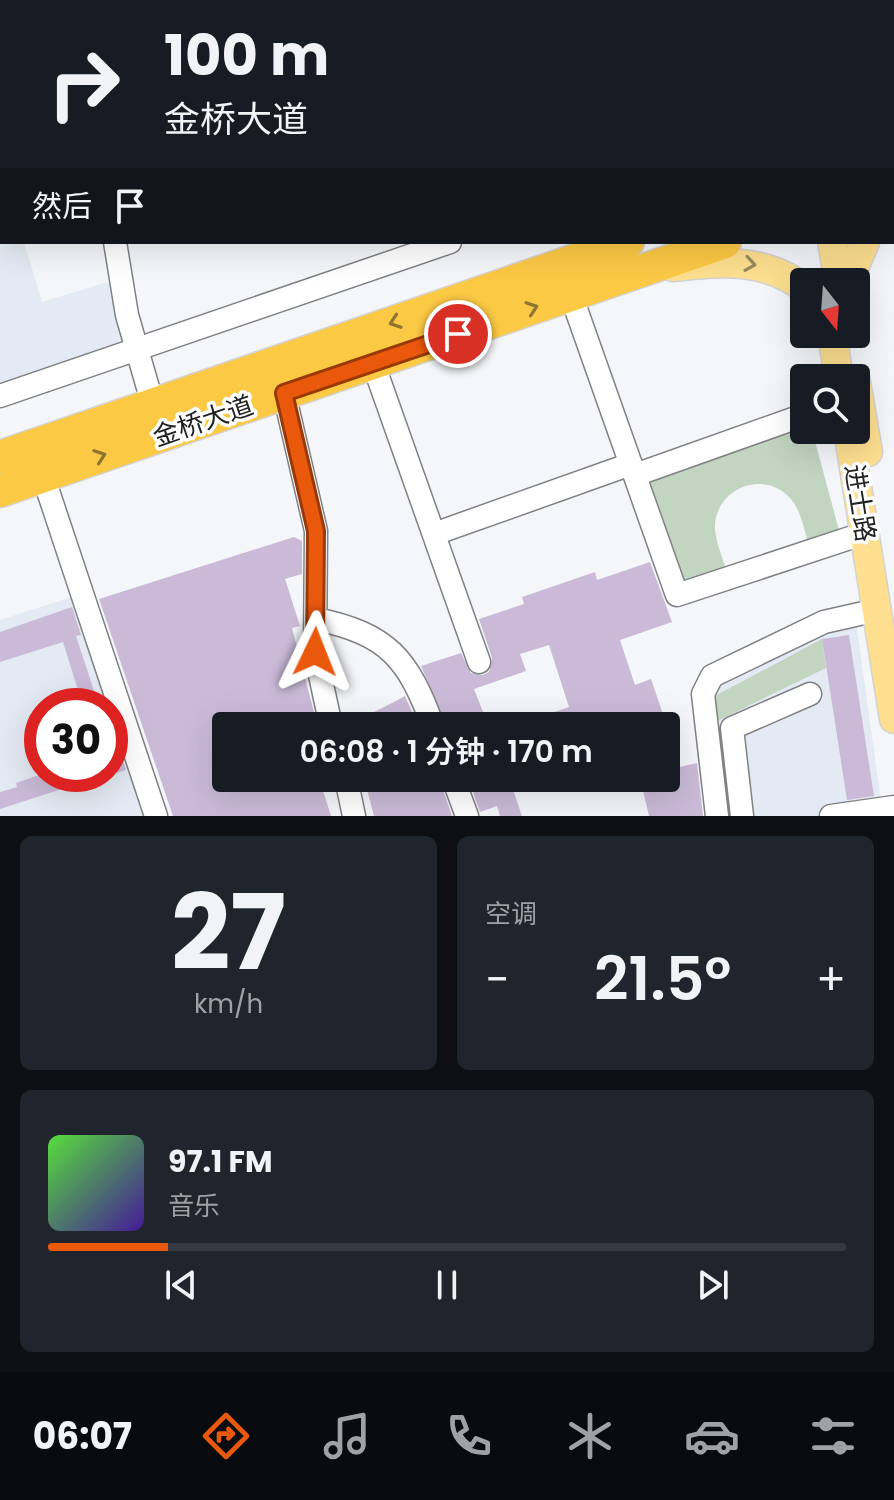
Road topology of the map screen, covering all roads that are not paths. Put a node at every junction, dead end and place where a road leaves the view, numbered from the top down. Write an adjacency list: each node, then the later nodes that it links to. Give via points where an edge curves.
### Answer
1 (115, 244): 14 (street, via 120,287)
2 (444, 244): 14 (street)
3 (622, 244): 18 (highway, 金桥大道, one-way to 18)
4 (719, 244): 11 (highway, 金桥大道)
5 (816, 244): 8 (main road)
6 (832, 244): 9 (main road)
7 (864, 244): 10 (main road)
8 (821, 268)
9 (837, 268)
10 (852, 268)
11 (644, 270): 12 (main road, one-way to 12, via 739,262); 13 (highway, 金桥大道)
12 (790, 279)
13 (571, 295): 15 (highway, 金桥大道, one-way to 13); 23 (street)
14 (137, 349): 17 (street); 18 (street)
15 (373, 363): 16 (highway, 金桥大道); 27 (street)
16 (284, 393): 24 (highway, 金桥大道, one-way to 16); 29 (street, via 316,531)
17 (0, 396)
18 (153, 405): 22 (highway, 金桥大道)
19 (790, 419): 23 (street)
20 (850, 444): 26 (main road, 进士路)
21 (864, 444): 28 (main road, 进士路)
22 (0, 457)
23 (633, 469): 26 (street, via 677,595); 27 (street)
24 (43, 476): 25 (highway, 金桥大道); 38 (street)
25 (0, 491)
26 (865, 533): 28 (main road, 进士路)
27 (434, 534): 30 (street)
28 (886, 612): 34 (main road, 进士路); 41 (street, via 824,622 712,676 703,694)
29 (316, 619): 32 (street, via 317,670); 33 (street, via 371,635 390,649 409,673)
30 (479, 662)
31 (810, 694): 42 (street, via 732,728)
32 (328, 712)
33 (427, 712)
34 (894, 719)
35 (349, 792): 39 (street)
36 (458, 792): 40 (street)
37 (894, 807): 43 (street)
38 (156, 816)
39 (354, 816)
40 (467, 816)
41 (717, 816)
42 (742, 816)
43 (831, 816)

